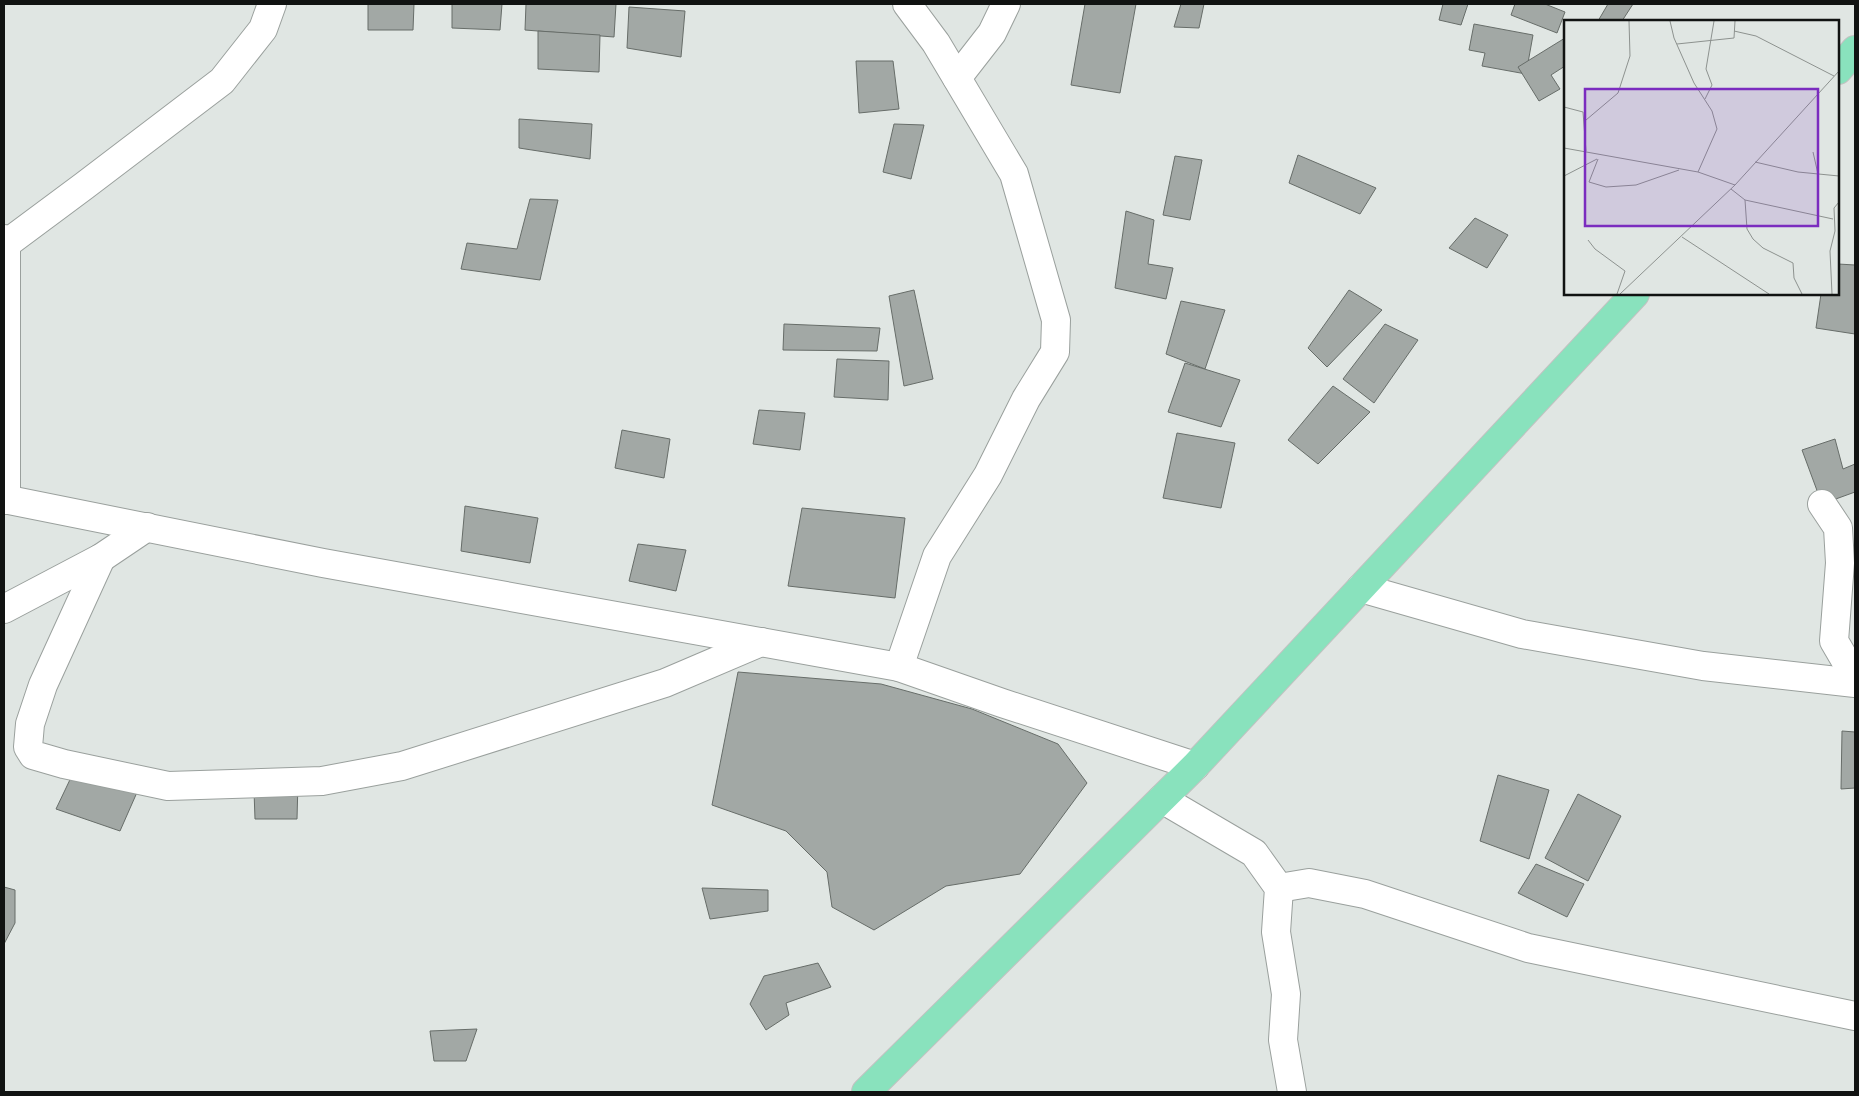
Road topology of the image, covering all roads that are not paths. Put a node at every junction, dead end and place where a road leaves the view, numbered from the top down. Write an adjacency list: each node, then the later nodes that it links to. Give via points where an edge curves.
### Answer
1 (272, 4): 7 (street, via 263,29 222,81)
2 (907, 4): 6 (street, via 936,43)
3 (1006, 4): 6 (street, via 992,33)
4 (1855, 50): 5 (main road)
5 (1839, 69)
6 (956, 78): 16 (street, via 1014,174 1056,320 1055,352 1026,399 988,475 937,556)
7 (5, 242): 9 (street)
8 (1634, 295): 13 (main road)
9 (5, 500): 11 (street)
10 (1822, 504): 17 (street, via 1838,528 1840,563 1834,641)
11 (147, 528): 12 (street); 15 (street)
12 (101, 558): 14 (street); 15 (street, via 43,685 30,724 28,747 33,755 56,762 168,786 322,781 402,766 666,683)
13 (1361, 588): 18 (street, via 1522,634 1703,666); 19 (main road)
14 (4, 609)
15 (761, 642): 16 (street)
16 (900, 667): 19 (street)
17 (1855, 677)
18 (1855, 683)
19 (1195, 766): 20 (main road)
20 (1162, 799): 21 (street, via 1254,853); 23 (main road)
21 (1278, 888): 22 (street, via 1309,883 1365,894 1528,948); 24 (street, via 1276,932 1286,994 1283,1040)
22 (1855, 1016)
23 (866, 1092)
24 (1292, 1092)

